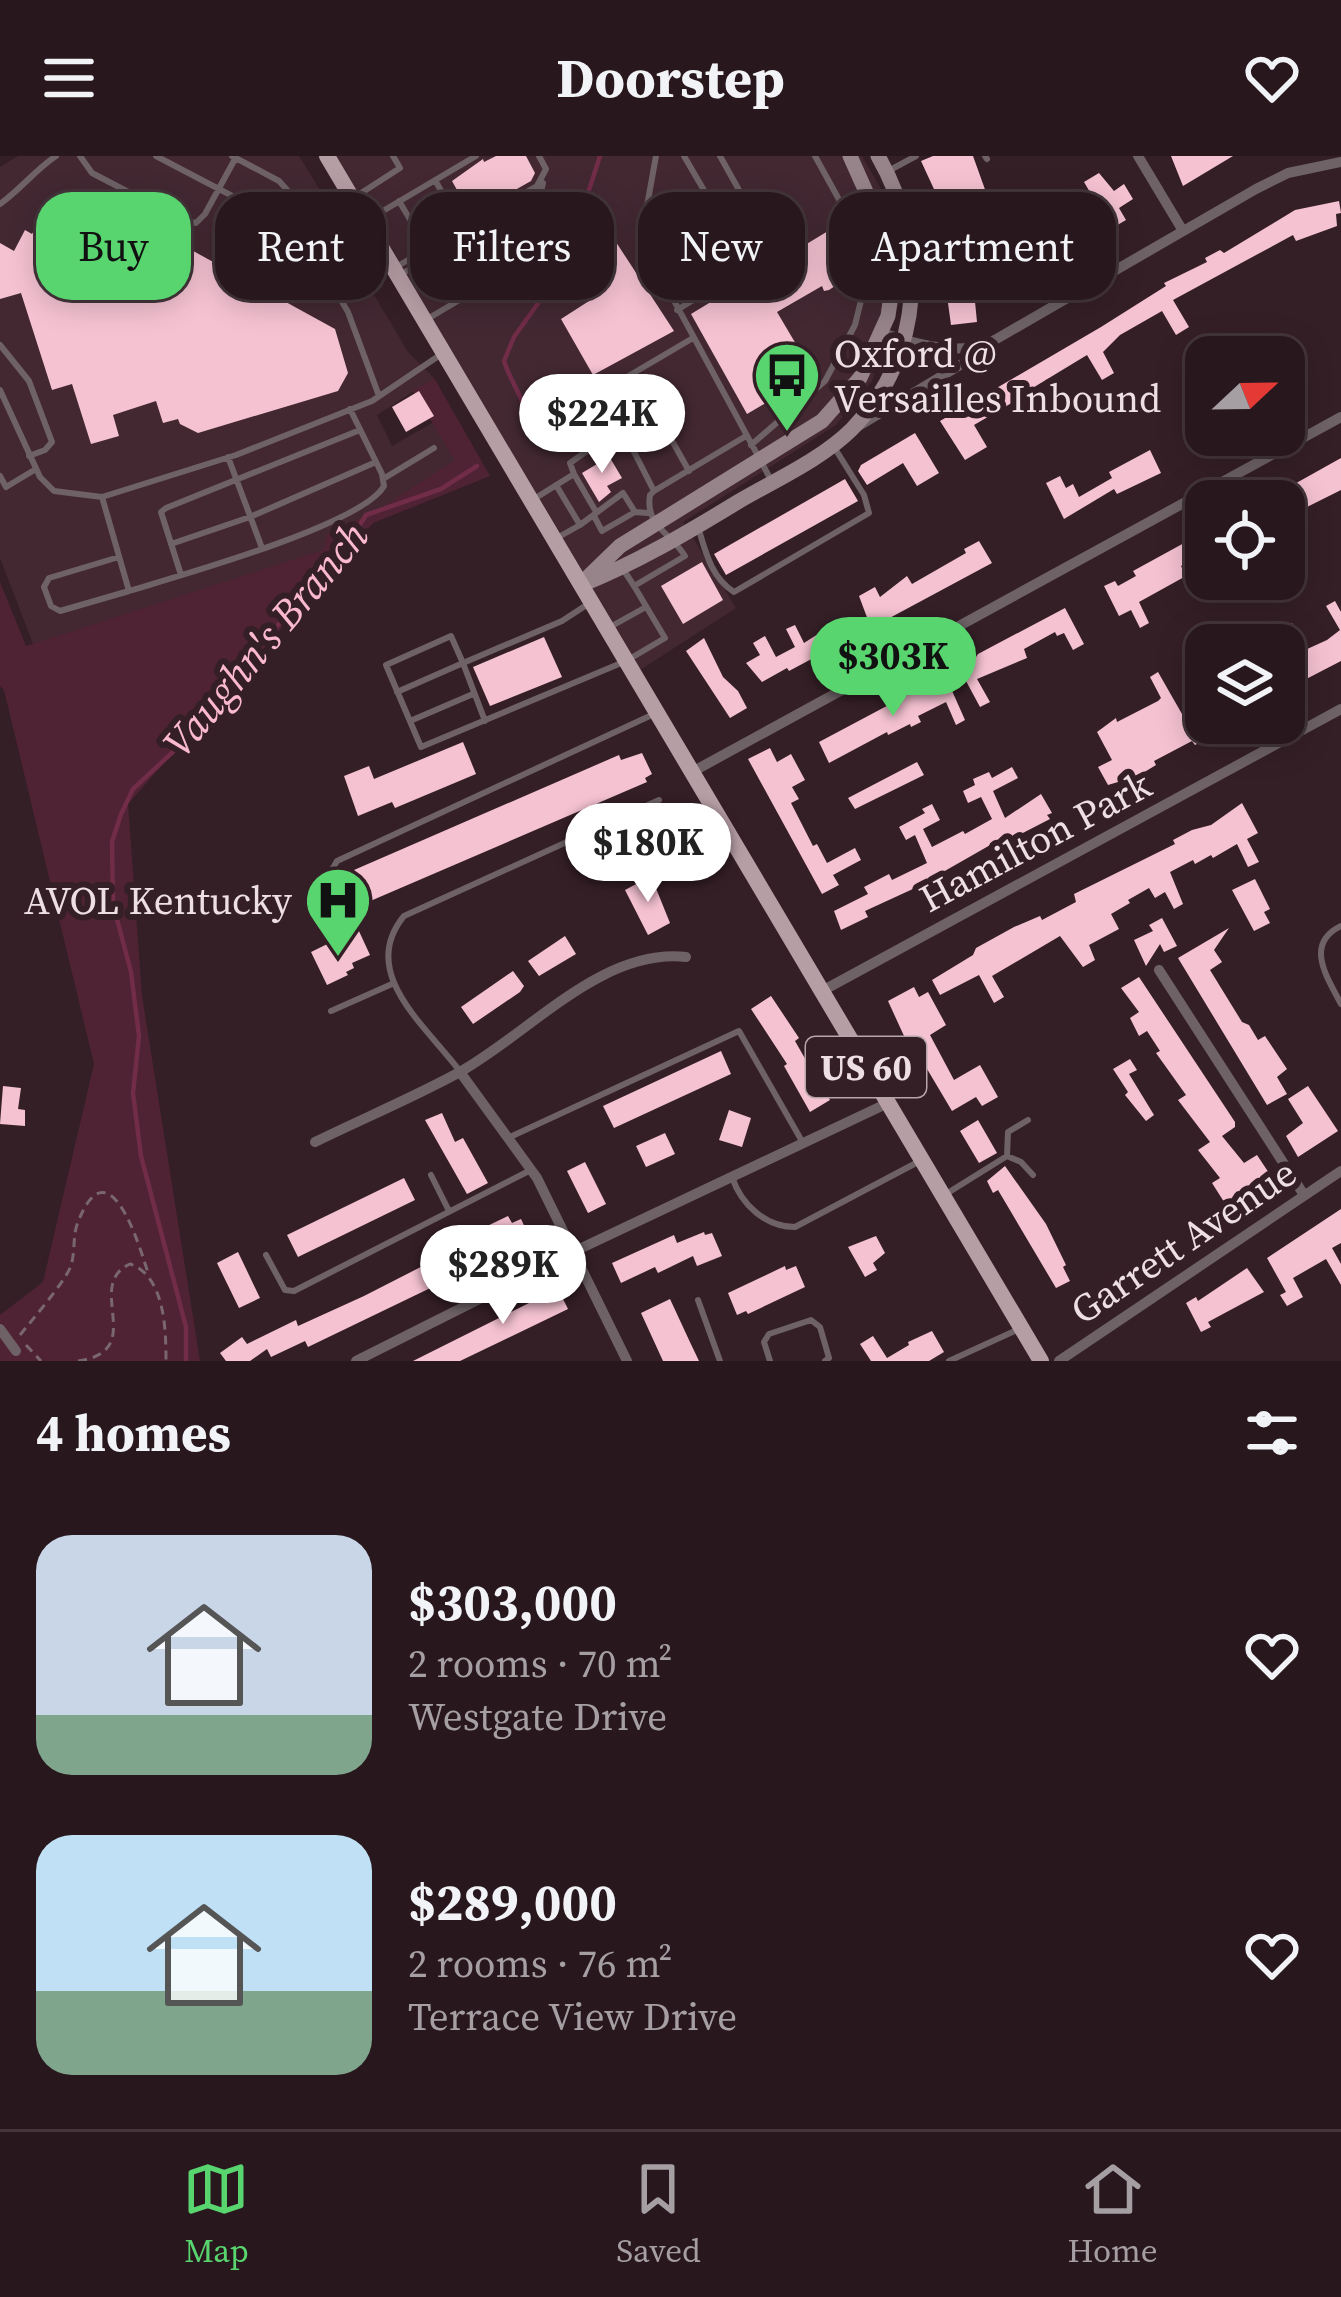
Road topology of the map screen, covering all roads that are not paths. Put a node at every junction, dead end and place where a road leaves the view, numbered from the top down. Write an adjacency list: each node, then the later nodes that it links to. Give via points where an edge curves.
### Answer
1 (56, 156): 34 (lane)
2 (156, 156): 20 (lane)
3 (327, 156): 23 (main road, US 60)
4 (393, 156): 24 (lane, via 400,168)
5 (476, 156): 19 (lane)
6 (539, 156): 18 (lane)
7 (656, 156): 48 (lane, via 645,247)
8 (684, 156): 28 (lane)
9 (720, 156): 29 (lane)
10 (814, 156): 30 (lane)
11 (850, 156): 31 (street)
12 (916, 156): 17 (lane)
13 (1138, 156): 37 (street)
14 (84, 157): 20 (lane, via 92,173 184,221 196,223)
15 (235, 157): 20 (lane); 22 (lane)
16 (1341, 162): 37 (street, via 1288,173)
17 (883, 164): 32 (street)
18 (543, 179): 26 (lane); 27 (lane)
19 (435, 180): 25 (lane); 33 (lane)
20 (219, 189): 21 (lane)
21 (225, 192)
22 (289, 192)
23 (347, 192)
24 (364, 192)
25 (442, 192)
26 (522, 192)
27 (540, 192)
28 (705, 192)
29 (740, 192)
30 (835, 192)
31 (869, 192)
32 (896, 192)
33 (399, 201): 35 (lane); 36 (lane)
34 (0, 204)
35 (386, 209)
36 (410, 219)
37 (1183, 231): 51 (street)
38 (386, 257): 41 (main road, US 60)
39 (410, 261): 41 (lane)
40 (410, 267): 41 (lane)
41 (395, 272): 49 (main road, US 60)
42 (341, 300): 58 (lane)
43 (458, 300): 49 (lane)
44 (693, 300): 48 (lane)
45 (861, 300): 67 (lane, via 825,381)
46 (888, 300): 50 (street)
47 (912, 300): 53 (street)
48 (677, 310): 52 (lane)
49 (424, 321): 55 (main road, US 60)
50 (882, 333): 53 (street); 67 (street, via 846,397 822,421)
51 (1009, 335): 53 (street, via 970,349); 62 (street)
52 (692, 338): 56 (lane); 63 (lane)
53 (904, 340): 62 (street)
54 (0, 345): 68 (lane, via 29,381 52,442)
55 (443, 353): 58 (lane); 82 (main road, US 60)
56 (634, 373): 72 (lane); 80 (lane, via 603,392)
57 (0, 390): 68 (lane)
58 (379, 397): 59 (lane)
59 (350, 410): 61 (lane); 69 (lane)
60 (1341, 417): 112 (street)
61 (360, 430): 70 (lane); 76 (lane)
62 (849, 432): 64 (street)
63 (746, 436): 67 (lane); 72 (lane)
64 (832, 444): 77 (street); 88 (lane, via 868,513 734,592 710,565)
65 (434, 448): 75 (lane)
66 (586, 451): 73 (lane, via 570,463)
67 (755, 452): 77 (lane); 86 (street)
68 (28, 456): 71 (lane)
69 (228, 458): 76 (lane); 81 (lane)
70 (376, 462): 75 (lane); 85 (lane)
71 (36, 469): 79 (lane); 81 (lane, via 54,490)
72 (689, 471): 80 (lane)
73 (574, 474): 78 (lane); 84 (lane)
74 (0, 476): 79 (lane)
75 (383, 479): 93 (lane, via 379,494 354,510)
76 (237, 481): 85 (lane); 92 (lane, via 161,512)
77 (772, 482): 88 (street)
78 (556, 485): 82 (lane); 87 (lane)
79 (3, 488)
80 (654, 491): 86 (lane)
81 (102, 496): 95 (lane)
82 (531, 501): 91 (main road, US 60)
83 (635, 512): 84 (lane, via 623,493); 86 (lane); 89 (lane)
84 (595, 513): 87 (lane); 89 (lane)
85 (250, 517): 92 (lane); 93 (lane)
86 (651, 519): 90 (lane); 94 (street)
87 (580, 524): 91 (lane)
88 (698, 526): 90 (street)
89 (602, 531): 94 (lane)
90 (675, 539): 96 (street); 99 (lane, via 685,556)
91 (554, 540): 98 (main road, US 60)
92 (171, 544): 97 (lane)
93 (262, 548): 97 (lane)
94 (611, 554): 98 (street)
95 (119, 557): 100 (lane); 100 (lane, via 44,586 60,611)
96 (623, 568): 98 (street); 99 (lane)
97 (181, 574): 100 (lane)
98 (581, 585): 101 (main road, US 60)
99 (634, 586): 102 (lane)
100 (129, 592)
101 (591, 602): 103 (main road, US 60); 105 (lane)
102 (646, 607): 103 (lane); 104 (lane, via 665,638)
103 (607, 629): 104 (main road, US 60)
104 (626, 661): 109 (main road, US 60); 111 (lane)
105 (463, 663): 106 (lane); 106 (lane, via 451,636 386,664); 107 (lane)
106 (398, 692): 110 (lane)
107 (475, 694): 110 (lane); 111 (lane)
108 (1341, 710): 119 (street, Hamilton Park)
109 (657, 712): 112 (main road, US 60); 114 (lane, via 338,861 334,877)
110 (410, 721): 111 (lane, via 421,747)
111 (485, 722)
112 (692, 772): 119 (main road, US 60)
113 (659, 800): 118 (lane, via 404,916 385,951)
114 (349, 909)
115 (1341, 926): 120 (lane, via 1319,953)
116 (686, 957): 122 (street, via 651,956 612,970)
117 (1159, 970): 135 (street)
118 (392, 984): 121 (lane); 122 (lane)
119 (822, 991): 123 (main road, US 60)
120 (1341, 1004)
121 (331, 1011)
122 (460, 1072): 125 (street); 126 (street)
123 (888, 1103): 127 (street); 129 (main road, US 60)
124 (1028, 1120): 128 (lane, via 1008,1132)
125 (510, 1137): 127 (lane, via 739,1031); 130 (street)
126 (315, 1142)
127 (803, 1143): 134 (street)
128 (1007, 1156): 133 (lane); 136 (lane)
129 (922, 1160): 134 (lane, via 795,1227 747,1205); 136 (main road, US 60)
130 (532, 1169): 137 (lane); 138 (street)
131 (1341, 1171): 135 (street, Garrett Avenue)
132 (431, 1175): 137 (lane)
133 (1033, 1175)
134 (732, 1177): 138 (street)
135 (1304, 1195): 151 (street, Garrett Avenue)
136 (943, 1196): 141 (main road, US 60)
137 (449, 1211): 139 (lane, via 294,1291 285,1290)
138 (573, 1252): 144 (street); 145 (street)
139 (266, 1256)
140 (698, 1300): 146 (lane)
141 (1022, 1328): 149 (lane); 150 (main road, US 60)
142 (0, 1329): 143 (street)
143 (16, 1351)
144 (356, 1361)
145 (626, 1361)
146 (720, 1361)
147 (770, 1361): 148 (lane, via 769,1334 811,1320 820,1327)
148 (826, 1361)
149 (949, 1361)
150 (1041, 1361)
151 (1059, 1361)

